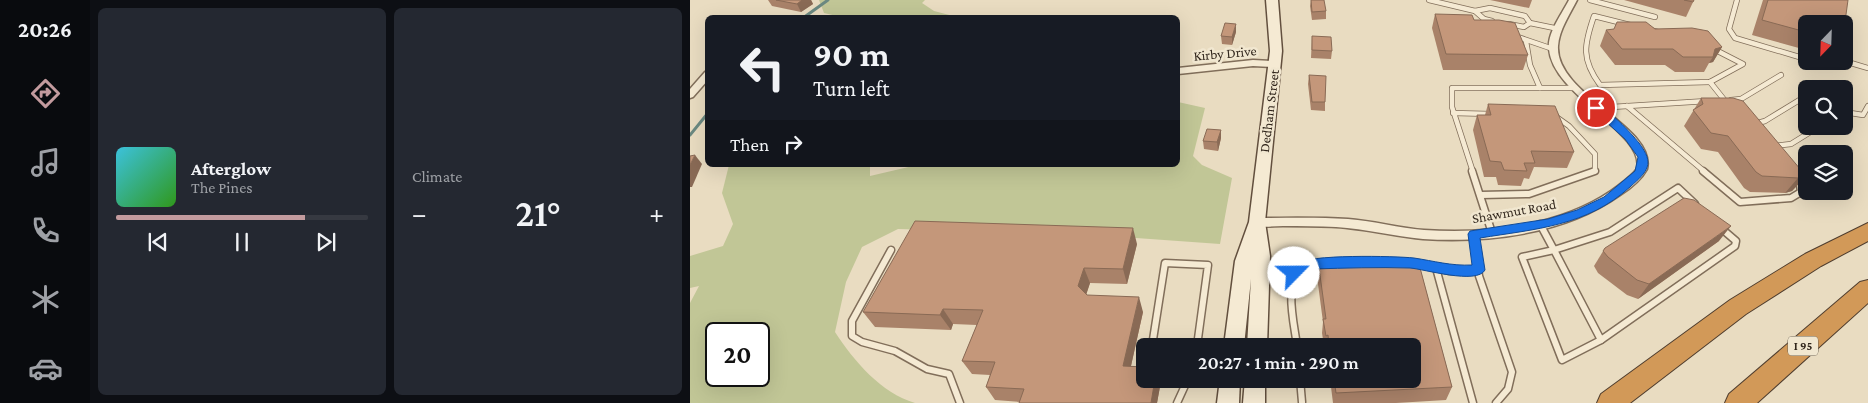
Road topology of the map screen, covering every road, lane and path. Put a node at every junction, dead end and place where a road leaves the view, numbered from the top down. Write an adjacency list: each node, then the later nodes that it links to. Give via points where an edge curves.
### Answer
1 (1272, 0): 15 (main road, Dedham Street, via 1276,36)
2 (1429, 0): 7 (lane)
3 (1573, 0): 10 (street)
4 (1590, 0): 6 (lane)
5 (1737, 0): 14 (lane, via 1730,30 1735,38)
6 (1597, 1): 8 (lane)
7 (1474, 12): 9 (lane, via 1484,20 1524,27); 9 (lane, via 1490,8 1525,16)
8 (1655, 17)
9 (1530, 23): 10 (lane)
10 (1559, 29): 13 (street)
11 (1505, 33): 12 (lane)
12 (1526, 41): 13 (lane); 22 (lane, via 1529,61)
13 (1553, 49): 23 (street, Shawmut Road, via 1558,68)
14 (1798, 57)
15 (1274, 64): 18 (street, Kirby Drive, via 1253,63); 43 (main road, Dedham Street)
16 (1853, 64): 17 (lane)
17 (1868, 68)
18 (1180, 71)
19 (1781, 76): 25 (lane, via 1740,99)
20 (705, 78): 24 (street)
21 (1710, 82): 21 (lane, via 1600,85 1584,59 1594,16 1702,43 1743,64); 25 (lane)
22 (1540, 88): 23 (lane); 31 (lane, via 1452,88)
23 (1574, 88): 29 (street, Shawmut Road)
24 (690, 95)
25 (1724, 100): 27 (lane); 30 (lane)
26 (1798, 101): 36 (lane, via 1765,121)
27 (1626, 106): 29 (lane); 40 (lane, via 1740,202 1797,195 1801,192 1800,184)
28 (1868, 106): 32 (lane, via 1863,115)
29 (1596, 108): 45 (street, Shawmut Road, via 1639,149 1643,156 1642,168 1634,179 1608,200 1581,214)
30 (1733, 109)
31 (1453, 113): 33 (lane); 41 (lane)
32 (1853, 113)
33 (1503, 114)
34 (1552, 114): 41 (lane, via 1569,126 1596,154 1595,171 1529,194)
35 (1746, 119): 36 (lane)
36 (1752, 124): 37 (lane)
37 (1758, 131)
38 (1806, 135): 39 (lane, via 1791,144 1770,146)
39 (1776, 154)
40 (1788, 169)
41 (1481, 195): 47 (lane)
42 (1700, 208): 50 (lane, via 1678,188 1620,227 1588,241)
43 (1257, 222): 48 (street, Shawmut Road, via 1357,224 1423,234); 56 (main road, Dedham Street, via 1244,261); 57 (main road, Dedham Street, via 1261,256)
44 (1714, 222): 59 (lane, via 1736,242 1736,246)
45 (1540, 224): 47 (street, Shawmut Road); 50 (lane)
46 (1868, 231): 67 (highway, via 1813,260 1738,307)
47 (1492, 233): 48 (street, Shawmut Road)
48 (1474, 234): 52 (lane)
49 (891, 250): 63 (lane, via 852,321 852,336 895,351 927,369 949,374)
50 (1554, 250): 59 (lane); 59 (lane, via 1522,257 1562,360)
51 (1436, 268): 52 (lane); 58 (lane, via 1414,263 1378,262 1299,267 1294,273 1292,290); 65 (lane)
52 (1478, 270): 66 (lane, via 1512,372 1508,389)
53 (1868, 289): 68 (highway, I 95)
54 (1153, 338): 55 (lane, via 1165,263 1208,265)
55 (1198, 338)
56 (1235, 338)
57 (1257, 338)
58 (1296, 338)
59 (1601, 340)
60 (1184, 388): 64 (lane)
61 (1301, 388): 62 (lane)
62 (1302, 402)
63 (960, 403)
64 (1178, 403)
65 (1473, 403)
66 (1496, 403)
67 (1610, 403)
68 (1738, 403)

